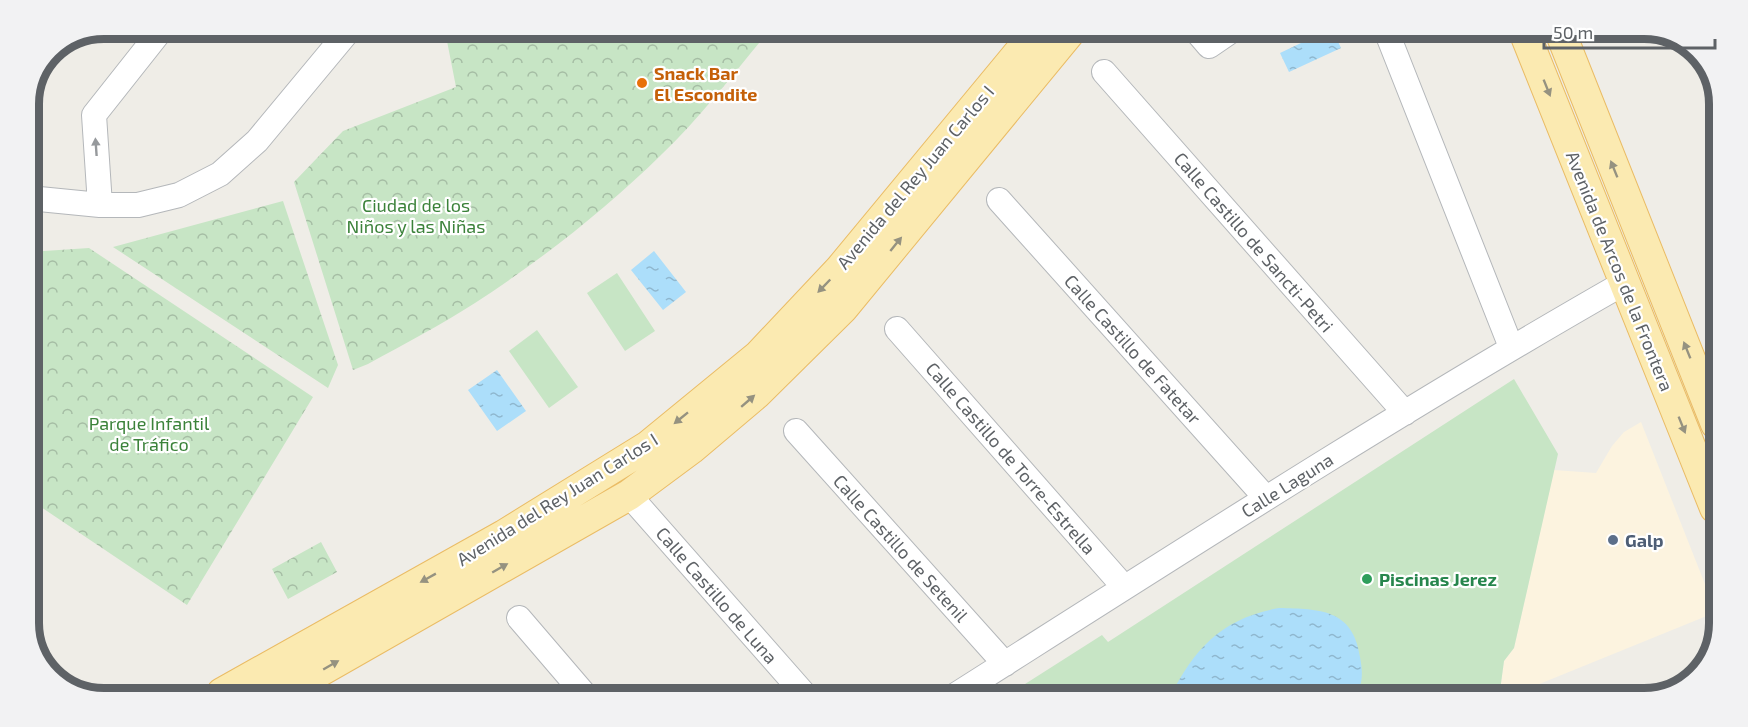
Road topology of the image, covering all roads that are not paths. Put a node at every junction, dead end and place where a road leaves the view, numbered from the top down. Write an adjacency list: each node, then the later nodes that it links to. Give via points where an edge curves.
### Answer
1 (154, 39): 13 (street, one-way to 1, via 94,115)
2 (342, 39): 13 (street, via 257,141 220,174 180,195 138,205)
3 (1030, 39): 26 (main road, Avenida del Rey Juan Carlos I, one-way to 26, via 840,269 759,355 648,446 504,535)
4 (1064, 39): 21 (main road, Avenida del Rey Juan Carlos I, one-way to 4, via 756,394 843,308)
5 (1203, 39): 6 (street, via 1209,46)
6 (1219, 39)
7 (1389, 39): 16 (street)
8 (1527, 39): 14 (main road, Avenida de Arcos de la Frontera, one-way to 14)
9 (1562, 39): 17 (main road, Avenida de Arcos de la Frontera, one-way to 9)
10 (1104, 72): 18 (street, Calle Castillo de Sancti-Petri)
11 (39, 199): 13 (street)
12 (999, 200): 22 (street, Calle Castillo de Fatetar)
13 (100, 206)
14 (1624, 283): 16 (street, Calle Laguna); 20 (main road, Avenida de Arcos de la Frontera, one-way to 20)
15 (897, 329): 23 (street, Calle Castillo de Torre-Estrella)
16 (1511, 347): 18 (street, Calle Laguna)
17 (1709, 406)
18 (1405, 412): 22 (street, Calle Laguna)
19 (796, 431): 25 (street, Calle Castillo de Setenil)
20 (1709, 493)
21 (629, 495): 27 (main road, Avenida del Rey Juan Carlos I, one-way to 21); 29 (street, Calle Castillo de Luna)
22 (1266, 498): 23 (street, Calle Laguna)
23 (1124, 587): 25 (street, Calle Laguna)
24 (519, 618): 28 (street)
25 (1005, 664): 30 (street, Calle Laguna)
26 (231, 688)
27 (291, 688)
28 (579, 688)
29 (798, 688)
30 (967, 688)

